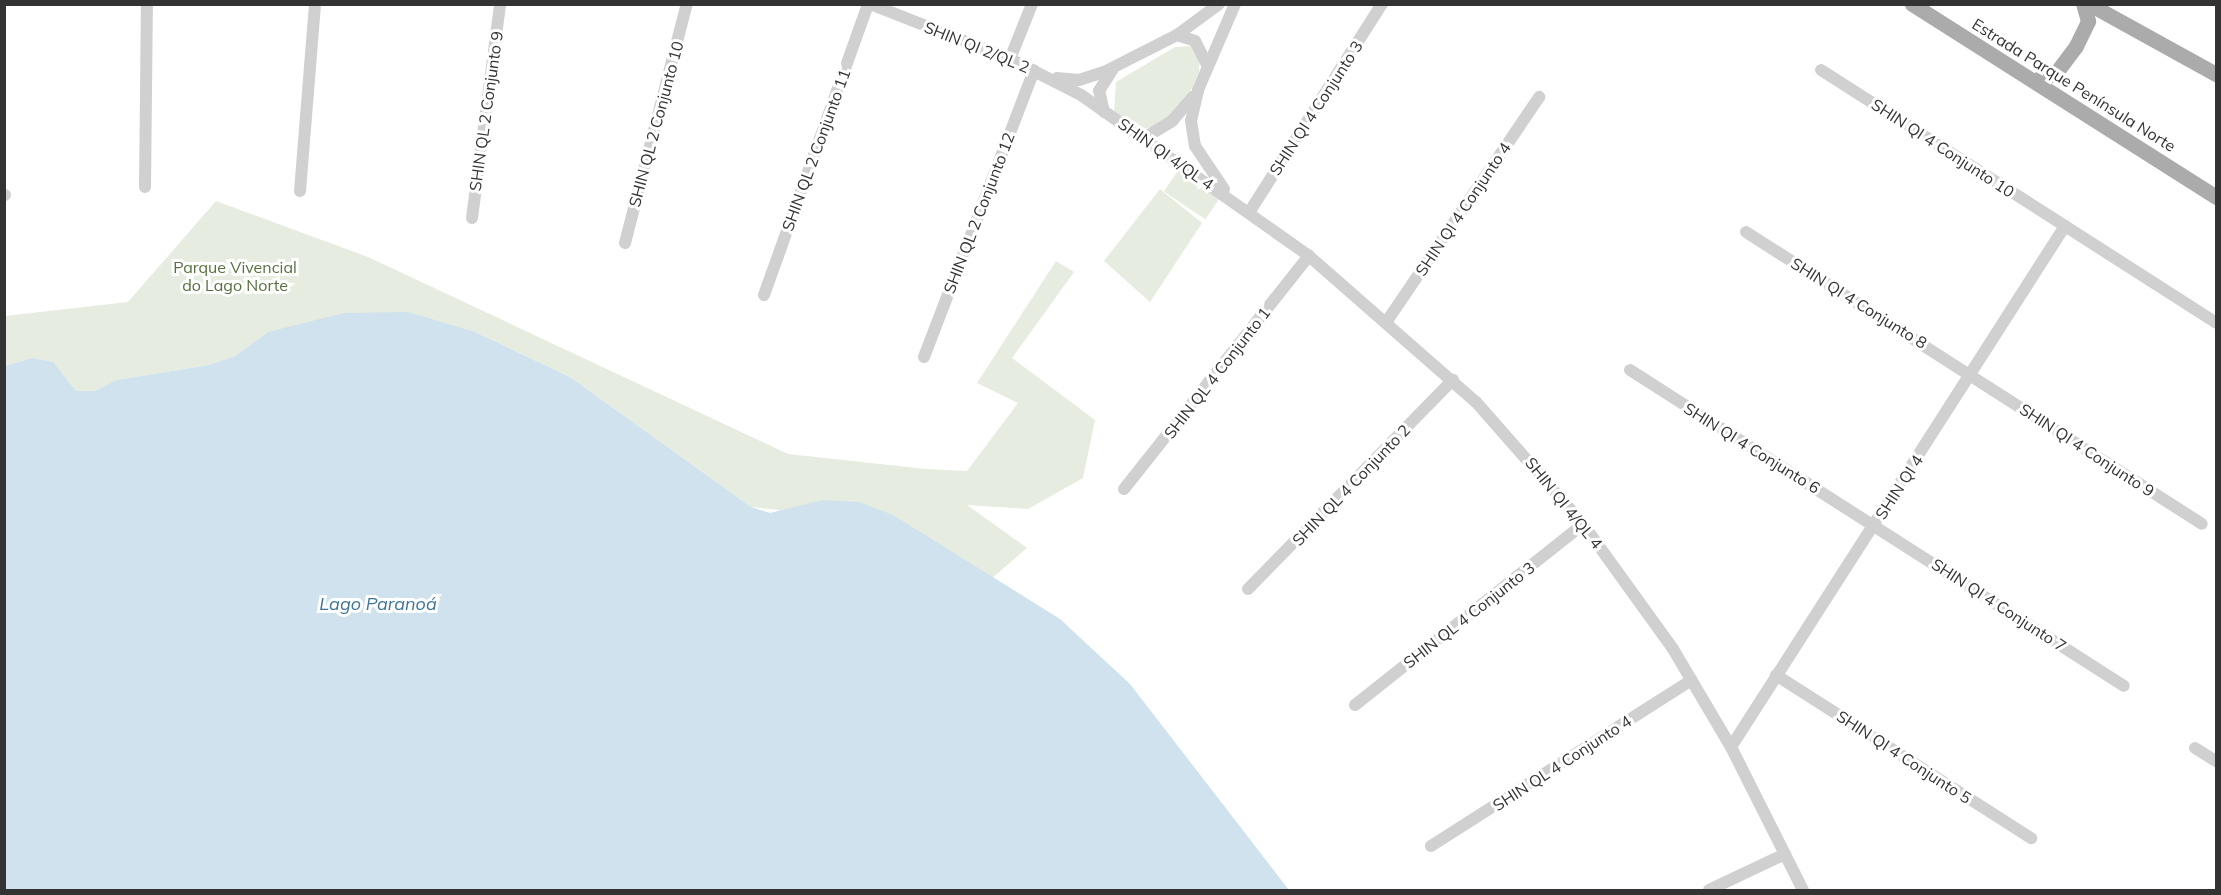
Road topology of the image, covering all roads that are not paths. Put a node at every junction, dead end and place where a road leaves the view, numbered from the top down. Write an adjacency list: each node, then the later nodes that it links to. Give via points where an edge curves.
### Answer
1 (147, 4): 26 (street)
2 (315, 4): 27 (street)
3 (500, 4): 31 (street, SHIN QL 2 Conjunto 9)
4 (687, 4): 34 (street, SHIN QL 2 Conjunto 10)
5 (869, 4): 14 (street, SHIN QI 2/QL 2); 36 (street, SHIN QL 2 Conjunto 11)
6 (1032, 4): 14 (street)
7 (1219, 4): 13 (street)
8 (1235, 4): 16 (street, SHIN QI 4/QL 4)
9 (1382, 4): 30 (street, SHIN QI 4 Conjunto 3)
10 (1911, 4): 21 (main road, Estrada Parque Península Norte)
11 (2083, 4): 21 (main road, via 2088,21 2076,46 2055,74)
12 (2089, 4): 19 (main road)
13 (1177, 35): 15 (street); 16 (street, via 1195,41)
14 (1010, 59): 17 (street, SHIN QI 2/QL 2)
15 (1116, 66): 20 (street, SHIN QI 2/QL 2, via 1079,80); 24 (street, via 1101,83)
16 (1208, 66): 22 (street, SHIN QI 4/QL 4)
17 (1034, 70): 20 (street, SHIN QI 2/QL 2); 39 (street, SHIN QL 2 Conjunto 12)
18 (1821, 70): 32 (street, SHIN QI 4 Conjunto 10)
19 (2217, 74)
20 (1049, 76): 24 (street, SHIN QI 2/QL 2)
21 (2035, 80): 29 (main road, Estrada Parque Península Norte)
22 (1198, 90): 25 (street, via 1181,114); 28 (street, SHIN QI 4/QL 4, via 1191,121 1195,146)
23 (1539, 97): 37 (street, SHIN QI 4 Conjunto 4)
24 (1104, 112): 25 (street, SHIN QI 4/QL 4)
25 (1144, 138): 28 (street, SHIN QI 4/QL 4)
26 (145, 187)
27 (300, 191)
28 (1228, 194): 30 (street, SHIN QI 4/QL 4)
29 (2217, 197)
30 (1250, 211): 35 (street, SHIN QI 4/QL 4)
31 (472, 218)
32 (2065, 226): 38 (street, SHIN QI 4 Conjunto 10); 41 (street, SHIN QI 4)
33 (1746, 232): 41 (street, SHIN QI 4 Conjunto 8)
34 (625, 243)
35 (1309, 256): 37 (street, SHIN QI 4/QL 4); 43 (street, SHIN QL 4 Conjunto 1)
36 (764, 295)
37 (1388, 321): 42 (street, SHIN QI 4/QL 4)
38 (2217, 323)
39 (924, 357)
40 (1630, 370): 46 (street, SHIN QI 4 Conjunto 6)
41 (1972, 375): 45 (street, SHIN QI 4 Conjunto 9); 46 (street, SHIN QI 4)
42 (1453, 380): 44 (street, SHIN QI 4/QL 4); 47 (street, SHIN QL 4 Conjunto 2)
43 (1124, 489)
44 (1583, 524): 49 (street, SHIN QI 4/QL 4); 51 (street, SHIN QL 4 Conjunto 3)
45 (2202, 524)
46 (1874, 525): 48 (street, SHIN QI 4); 50 (street, SHIN QI 4 Conjunto 7)
47 (1248, 589)
48 (1776, 675): 52 (street, SHIN QI 4); 55 (street, SHIN QI 4 Conjunto 5)
49 (1692, 680): 52 (street, SHIN QI 4/QL 4); 56 (street, SHIN QL 4 Conjunto 4)
50 (2124, 686)
51 (1355, 705)
52 (1731, 747): 57 (street, SHIN QI 4/QL 4)
53 (2195, 747): 54 (street)
54 (2217, 761)
55 (2031, 838)
56 (1431, 846)
57 (1785, 854): 58 (street); 59 (street, SHIN QI 4/QL 4)
58 (1709, 891)
59 (1803, 891)

